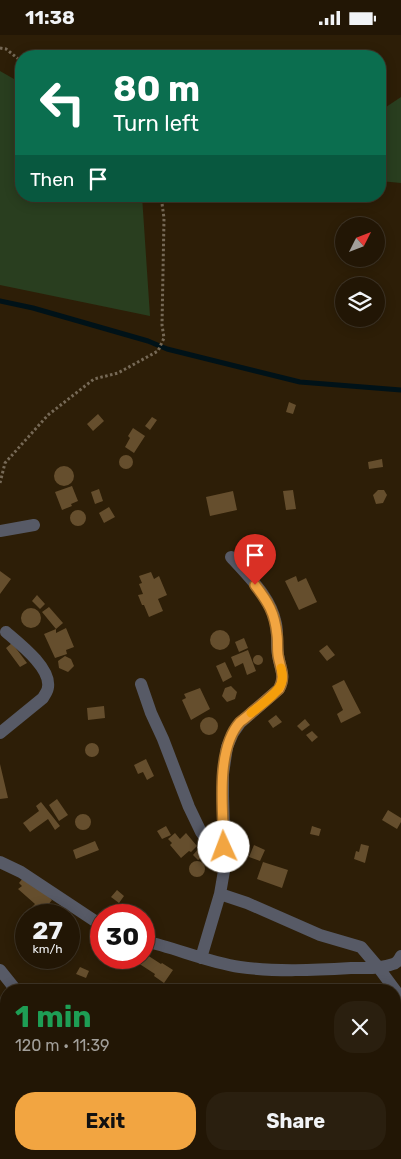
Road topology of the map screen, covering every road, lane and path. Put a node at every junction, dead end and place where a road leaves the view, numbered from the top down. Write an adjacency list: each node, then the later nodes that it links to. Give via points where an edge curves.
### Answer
1 (0, 47): 2 (path)
2 (15, 56)
3 (162, 202): 4 (path, via 164,338 158,351 118,373 94,379 48,415 5,463)
4 (0, 483)
5 (34, 525): 6 (street)
6 (0, 531)
7 (231, 557): 12 (street, via 270,607 276,625 283,677 279,689 240,723 227,747 222,796)
8 (6, 632): 10 (street, via 38,663 46,675 48,690 43,698)
9 (141, 684): 12 (street, via 189,807 201,832)
10 (0, 733)
11 (0, 862): 14 (street, via 21,872)
12 (224, 865): 13 (street)
13 (220, 894): 16 (street); 18 (street, via 320,935 361,947)
14 (90, 918)
15 (155, 944): 16 (street)
16 (201, 958): 18 (street, via 268,969)
17 (400, 959): 18 (street, via 394,964)
18 (378, 967): 21 (street)
19 (0, 970): 20 (street)
20 (11, 984)
21 (391, 984)

